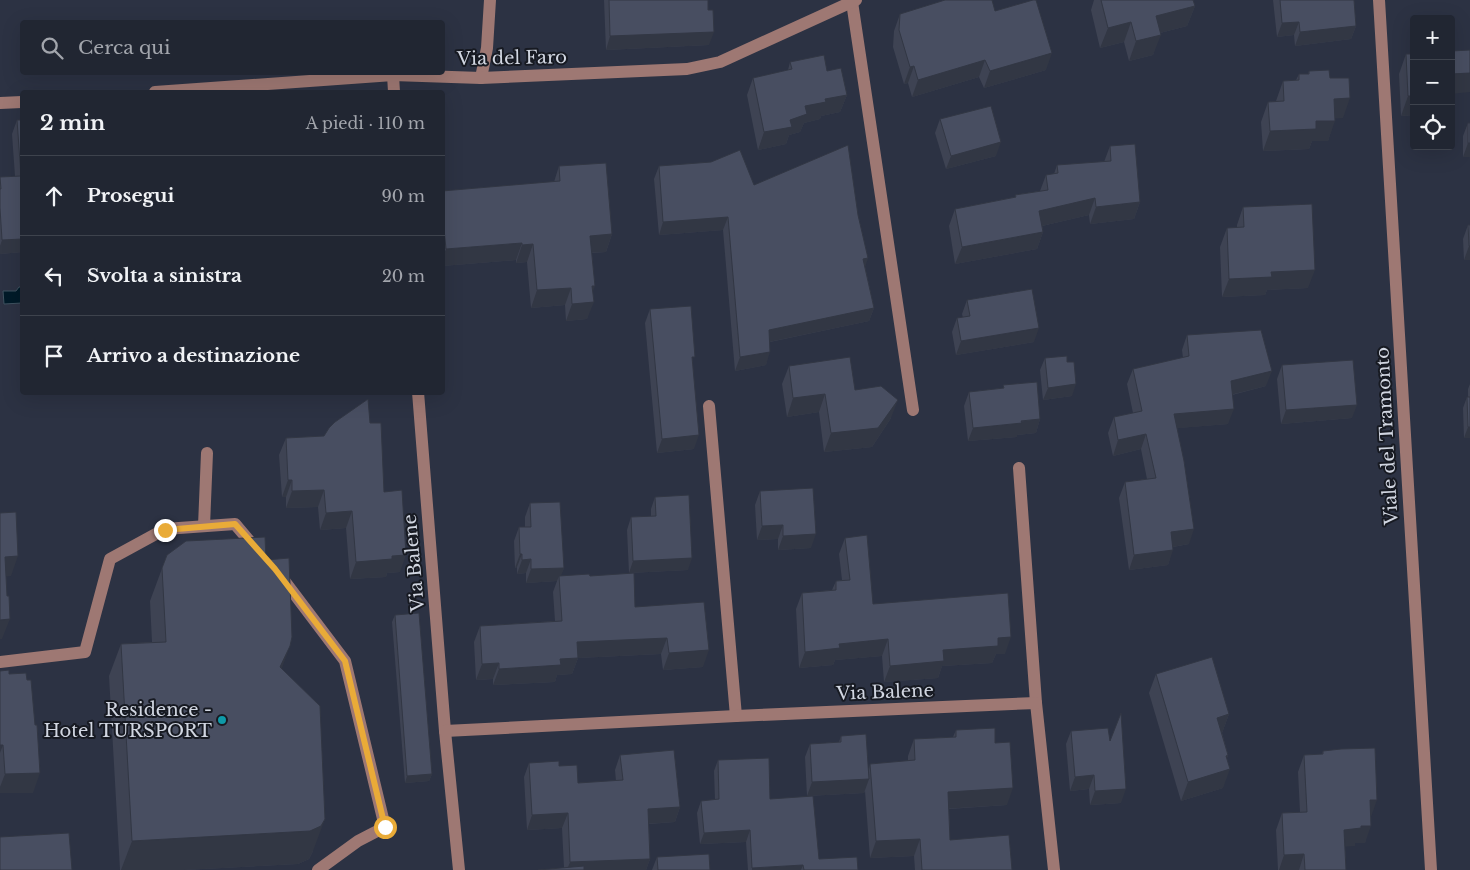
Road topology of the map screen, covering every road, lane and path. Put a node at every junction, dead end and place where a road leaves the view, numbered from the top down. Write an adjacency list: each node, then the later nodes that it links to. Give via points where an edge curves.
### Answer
1 (490, 0): 5 (street, via 487,48)
2 (1379, 0): 23 (street, Viale del Tramonto)
3 (854, 1): 5 (street, Via del Faro, via 720,62 687,69); 12 (street)
4 (393, 75): 5 (street, Via del Faro); 6 (street, Via del Faro); 7 (street)
5 (481, 78)
6 (183, 90)
7 (394, 90)
8 (20, 102): 9 (street)
9 (0, 104)
10 (418, 395): 19 (street, Via Balene)
11 (709, 406): 18 (street)
12 (913, 410)
13 (207, 453): 15 (street)
14 (1019, 468): 17 (street)
15 (204, 526): 16 (street, via 165,530 110,559 85,652); 20 (street, via 235,524 275,569 345,661 385,827 358,841)
16 (0, 662)
17 (1036, 703): 18 (street, Via Balene); 22 (street)
18 (736, 716): 19 (street, Via Balene)
19 (445, 731): 21 (street, Via Balene)
20 (318, 870)
21 (459, 870)
22 (1054, 870)
23 (1431, 870)

